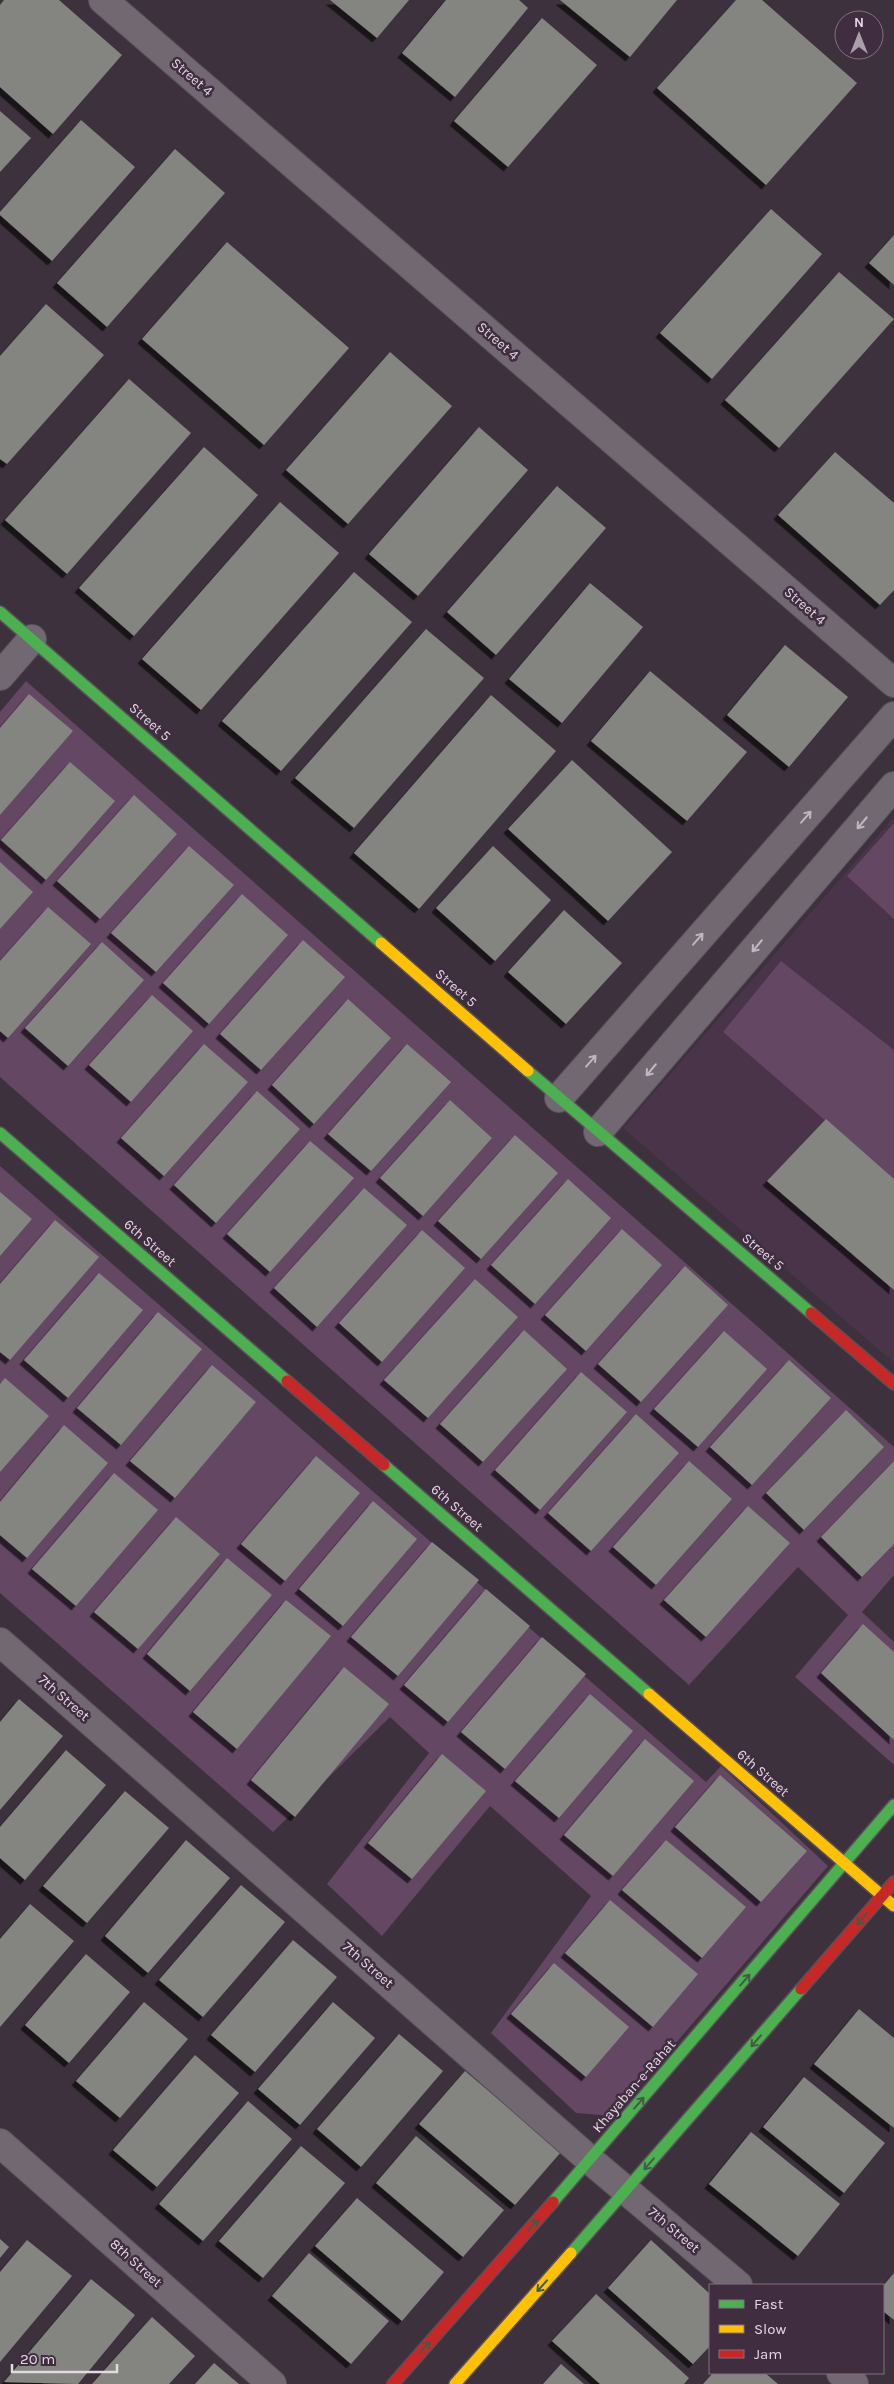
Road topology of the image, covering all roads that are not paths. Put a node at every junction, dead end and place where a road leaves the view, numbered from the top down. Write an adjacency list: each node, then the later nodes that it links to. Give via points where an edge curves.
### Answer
1 (103, 0): 5 (street, Street 4)
2 (0, 612): 3 (street, Street 5)
3 (32, 639): 4 (street); 8 (street, Street 5)
4 (0, 676)
5 (894, 683)
6 (894, 716): 8 (street, one-way to 6)
7 (894, 786): 9 (street, one-way to 9)
8 (559, 1098): 9 (street, Street 5)
9 (598, 1132): 11 (street, Street 5)
10 (0, 1133): 14 (street, 6th Street)
11 (894, 1384)
12 (0, 1642): 19 (street, 7th Street)
13 (894, 1805): 14 (street, Khayaban-e-Rahat)
14 (845, 1864): 16 (street, 6th Street); 19 (street, Khayaban-e-Rahat, one-way to 14)
15 (894, 1882): 16 (street)
16 (882, 1896): 17 (street, 6th Street); 20 (street, one-way to 20)
17 (894, 1906)
18 (0, 2143): 23 (street, 8th Street)
19 (590, 2160): 20 (street, 7th Street); 24 (street, Khayaban-e-Rahat, one-way to 19)
20 (627, 2190): 21 (street, 7th Street); 25 (street, one-way to 25)
21 (737, 2284)
22 (842, 2374): 26 (street)
23 (272, 2384)
24 (393, 2384)
25 (455, 2384)
26 (854, 2384)

